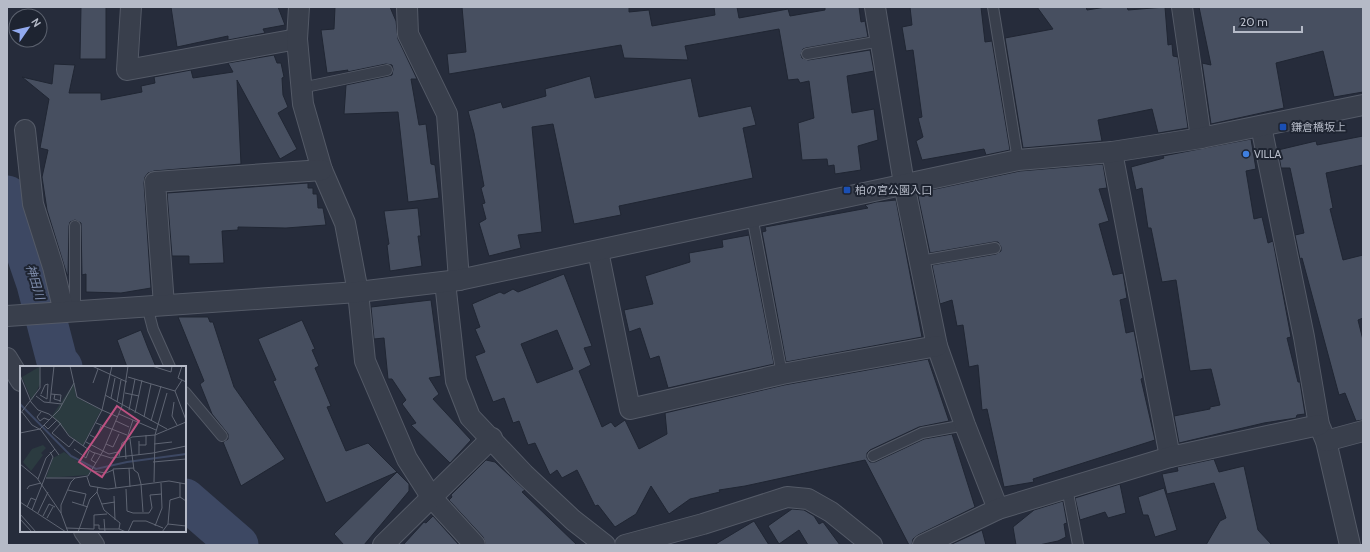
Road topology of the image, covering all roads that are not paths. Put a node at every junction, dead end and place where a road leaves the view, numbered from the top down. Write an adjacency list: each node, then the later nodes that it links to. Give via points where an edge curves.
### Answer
1 (131, 7): 7 (street, via 127,70)
2 (299, 7): 7 (street)
3 (407, 7): 25 (street, via 408,34 447,114)
4 (874, 7): 8 (street)
5 (993, 7): 17 (lane)
6 (1182, 7): 15 (street)
7 (297, 39): 11 (street)
8 (881, 41): 9 (lane); 19 (street)
9 (807, 54)
10 (387, 70): 11 (lane)
11 (301, 88): 18 (street, via 302,104)
12 (1363, 105): 13 (street)
13 (1261, 126): 15 (street); 38 (street)
14 (24, 130): 28 (street, via 33,204)
15 (1201, 138): 16 (street)
16 (1112, 152): 17 (street); 42 (street)
17 (1018, 160): 19 (street)
18 (322, 170): 26 (street, via 345,223); 27 (street, via 155,182)
19 (904, 184): 20 (street); 24 (street)
20 (752, 216): 23 (street); 33 (lane)
21 (75, 226): 28 (lane)
22 (995, 248): 24 (lane)
23 (598, 251): 25 (street); 33 (street, via 630,409)
24 (920, 261): 30 (street)
25 (452, 281): 26 (street); 40 (street, via 456,381 470,417)
26 (358, 292): 27 (street); 44 (street, via 365,361 407,459)
27 (155, 306): 28 (street); 32 (lane, via 153,329)
28 (66, 312): 29 (street)
29 (15, 316)
30 (937, 346): 33 (street); 36 (street)
31 (7, 358): 34 (street)
32 (170, 366)
33 (782, 374)
34 (20, 380)
35 (186, 393): 39 (lane)
36 (965, 425): 41 (lane, via 922,433); 45 (street)
37 (1363, 431): 38 (street)
38 (1322, 433): 42 (street); 55 (street)
39 (222, 436)
40 (492, 438): 44 (street); 50 (street, via 524,474 573,520)
41 (872, 456)
42 (1170, 457): 43 (street)
43 (1067, 488): 45 (street); 54 (lane)
44 (432, 498): 48 (street); 49 (street)
45 (998, 509): 53 (street)
46 (85, 532): 47 (street)
47 (94, 545)
48 (384, 545)
49 (475, 545)
50 (605, 545)
51 (625, 545): 52 (street, via 703,524 787,497 808,499 831,512)
52 (872, 545)
53 (923, 545)
54 (1078, 545)
55 (1350, 545)

